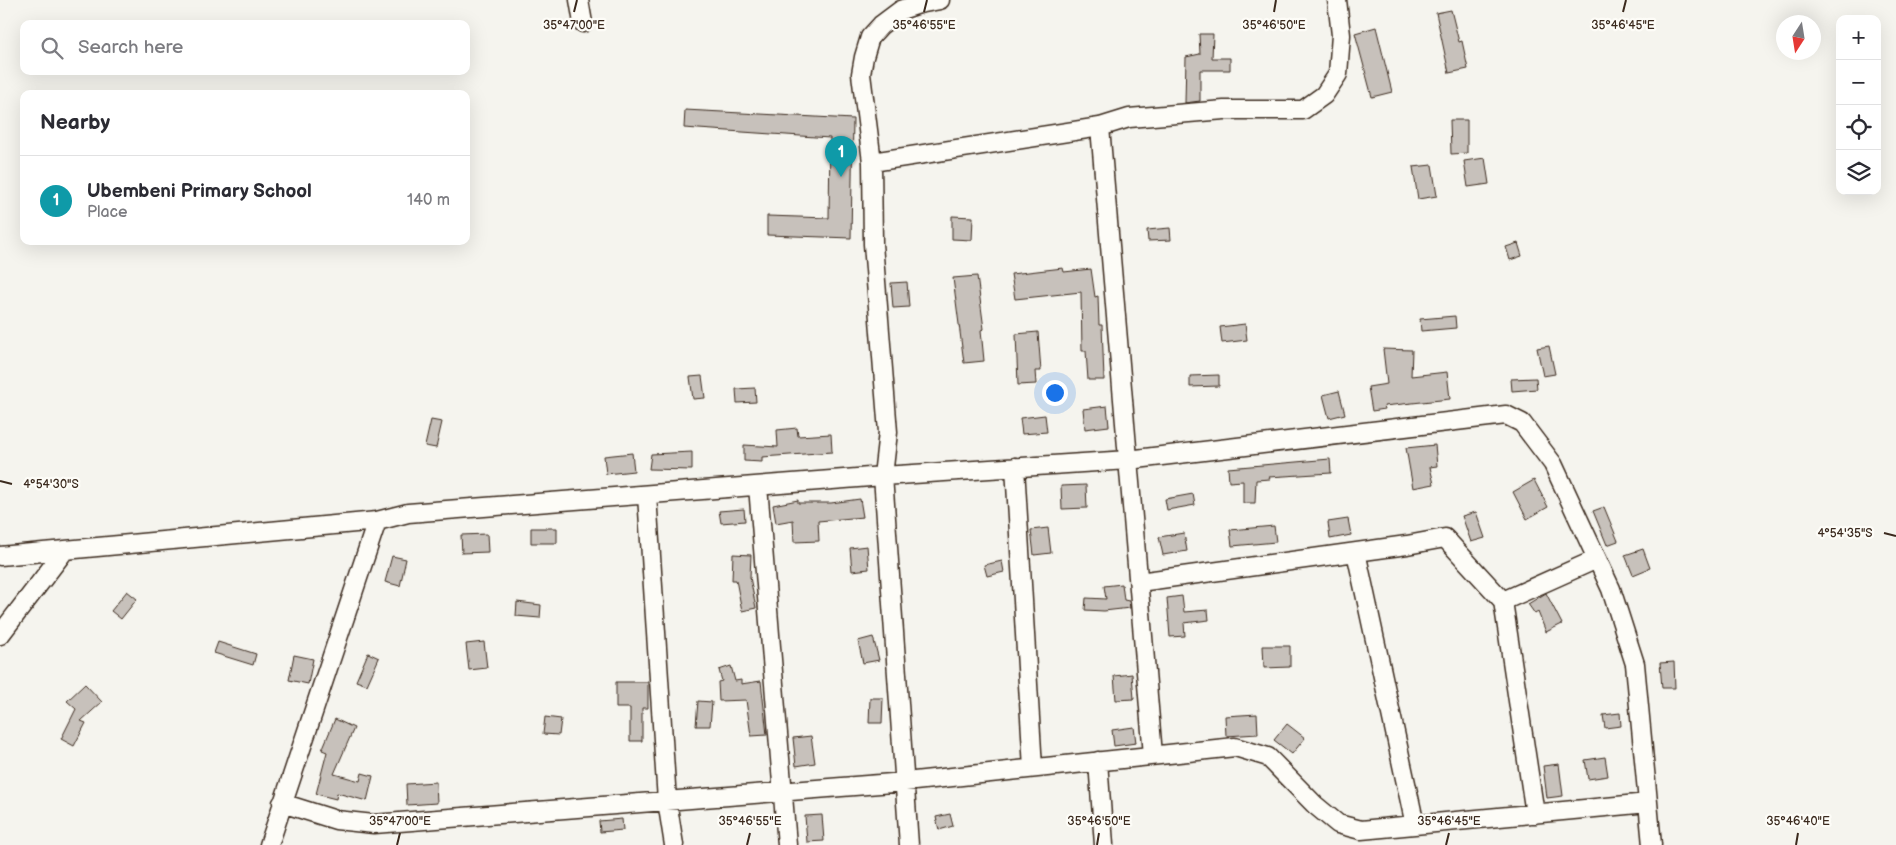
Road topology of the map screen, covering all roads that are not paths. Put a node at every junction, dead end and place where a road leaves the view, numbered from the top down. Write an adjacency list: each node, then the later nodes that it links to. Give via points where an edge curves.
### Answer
1 (579, 0): 5 (street)
2 (940, 0): 4 (street)
3 (1337, 0): 6 (street, via 1341,35 1338,74 1324,95 1303,110 1214,111 1129,118)
4 (920, 2): 7 (street, via 901,10 870,37 861,74)
5 (583, 22)
6 (1100, 127): 7 (street); 8 (street)
7 (872, 162): 10 (street, via 873,244 888,432)
8 (1128, 460): 9 (street); 17 (street, via 1506,416 1522,423 1553,464); 18 (street)
9 (1015, 468): 10 (street); 23 (street)
10 (883, 476): 11 (street); 24 (street)
11 (758, 486): 12 (street); 25 (street)
12 (647, 494): 13 (street, via 408,513); 26 (street)
13 (377, 521): 14 (street); 27 (street)
14 (65, 550): 16 (street); 20 (street)
15 (1356, 552): 18 (street); 19 (street, via 1445,538); 30 (street)
16 (0, 556)
17 (1597, 559): 19 (street); 28 (street, via 1612,589 1635,664)
18 (1139, 582): 21 (street)
19 (1503, 601): 29 (street)
20 (0, 635)
21 (1153, 755): 22 (street); 30 (street, via 1235,747 1268,757 1338,824 1361,830)
22 (1098, 761): 23 (street); 35 (street)
23 (1032, 768): 24 (street)
24 (905, 782): 25 (street); 34 (street)
25 (784, 792): 26 (street); 33 (street)
26 (667, 801): 27 (street, via 374,824 336,820); 32 (street)
27 (282, 803): 31 (street)
28 (1648, 803): 29 (street); 36 (street)
29 (1535, 814): 30 (street)
30 (1415, 825)
31 (269, 845)
32 (674, 845)
33 (787, 845)
34 (909, 845)
35 (1104, 845)
36 (1652, 845)

